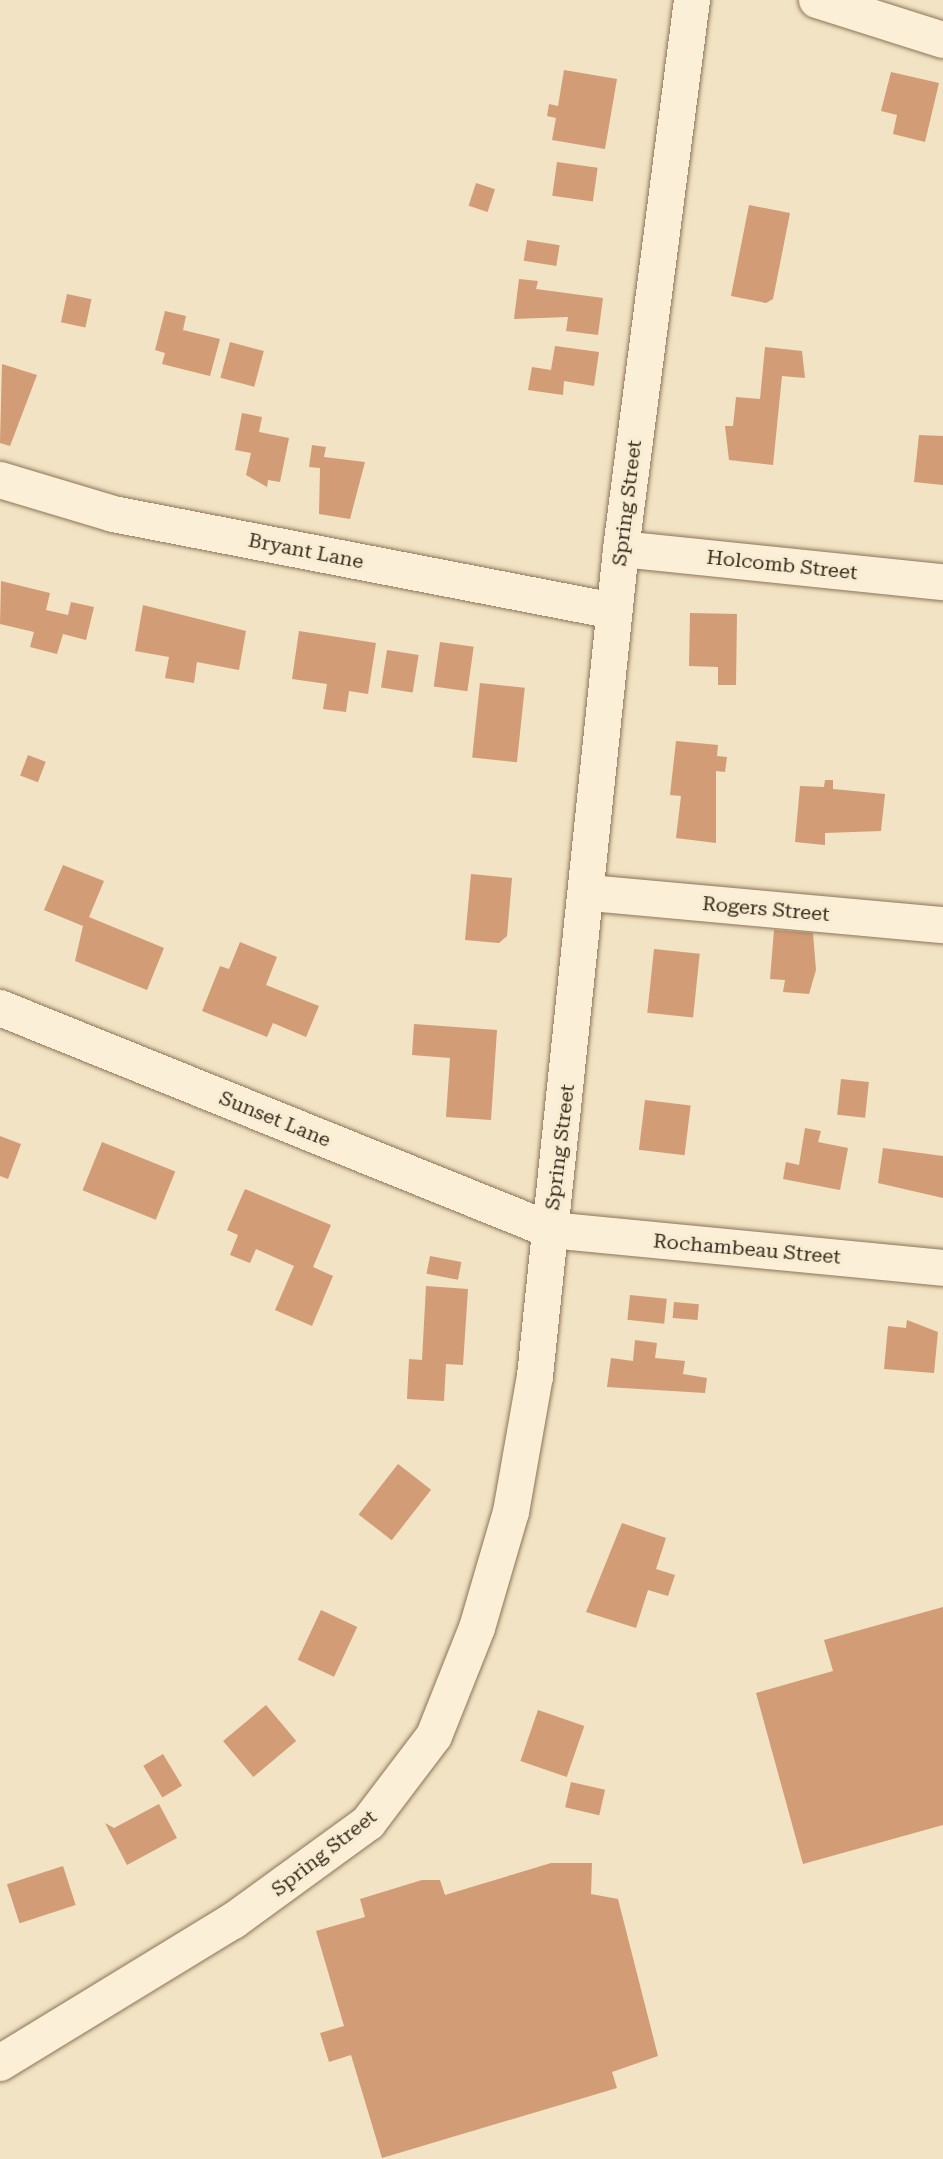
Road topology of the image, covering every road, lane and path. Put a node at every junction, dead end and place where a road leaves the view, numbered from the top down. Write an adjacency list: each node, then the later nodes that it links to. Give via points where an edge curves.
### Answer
1 (692, 0): 5 (street, Spring Street)
2 (817, 0): 3 (street)
3 (943, 40)
4 (0, 480): 7 (street, Bryant Lane, via 113,514)
5 (621, 549): 6 (street, Holcomb Street); 7 (street, Spring Street)
6 (943, 582)
7 (614, 611): 8 (street, Spring Street)
8 (590, 893): 9 (street, Rogers Street); 11 (street, Spring Street)
9 (943, 925)
10 (0, 1008): 11 (street, Sunset Lane)
11 (550, 1230): 12 (street, Rochambeau Street); 13 (street, Spring Street, via 524,1453 503,1541 457,1682 404,1784 368,1823 282,1889)
12 (943, 1268)
13 (0, 2063)

